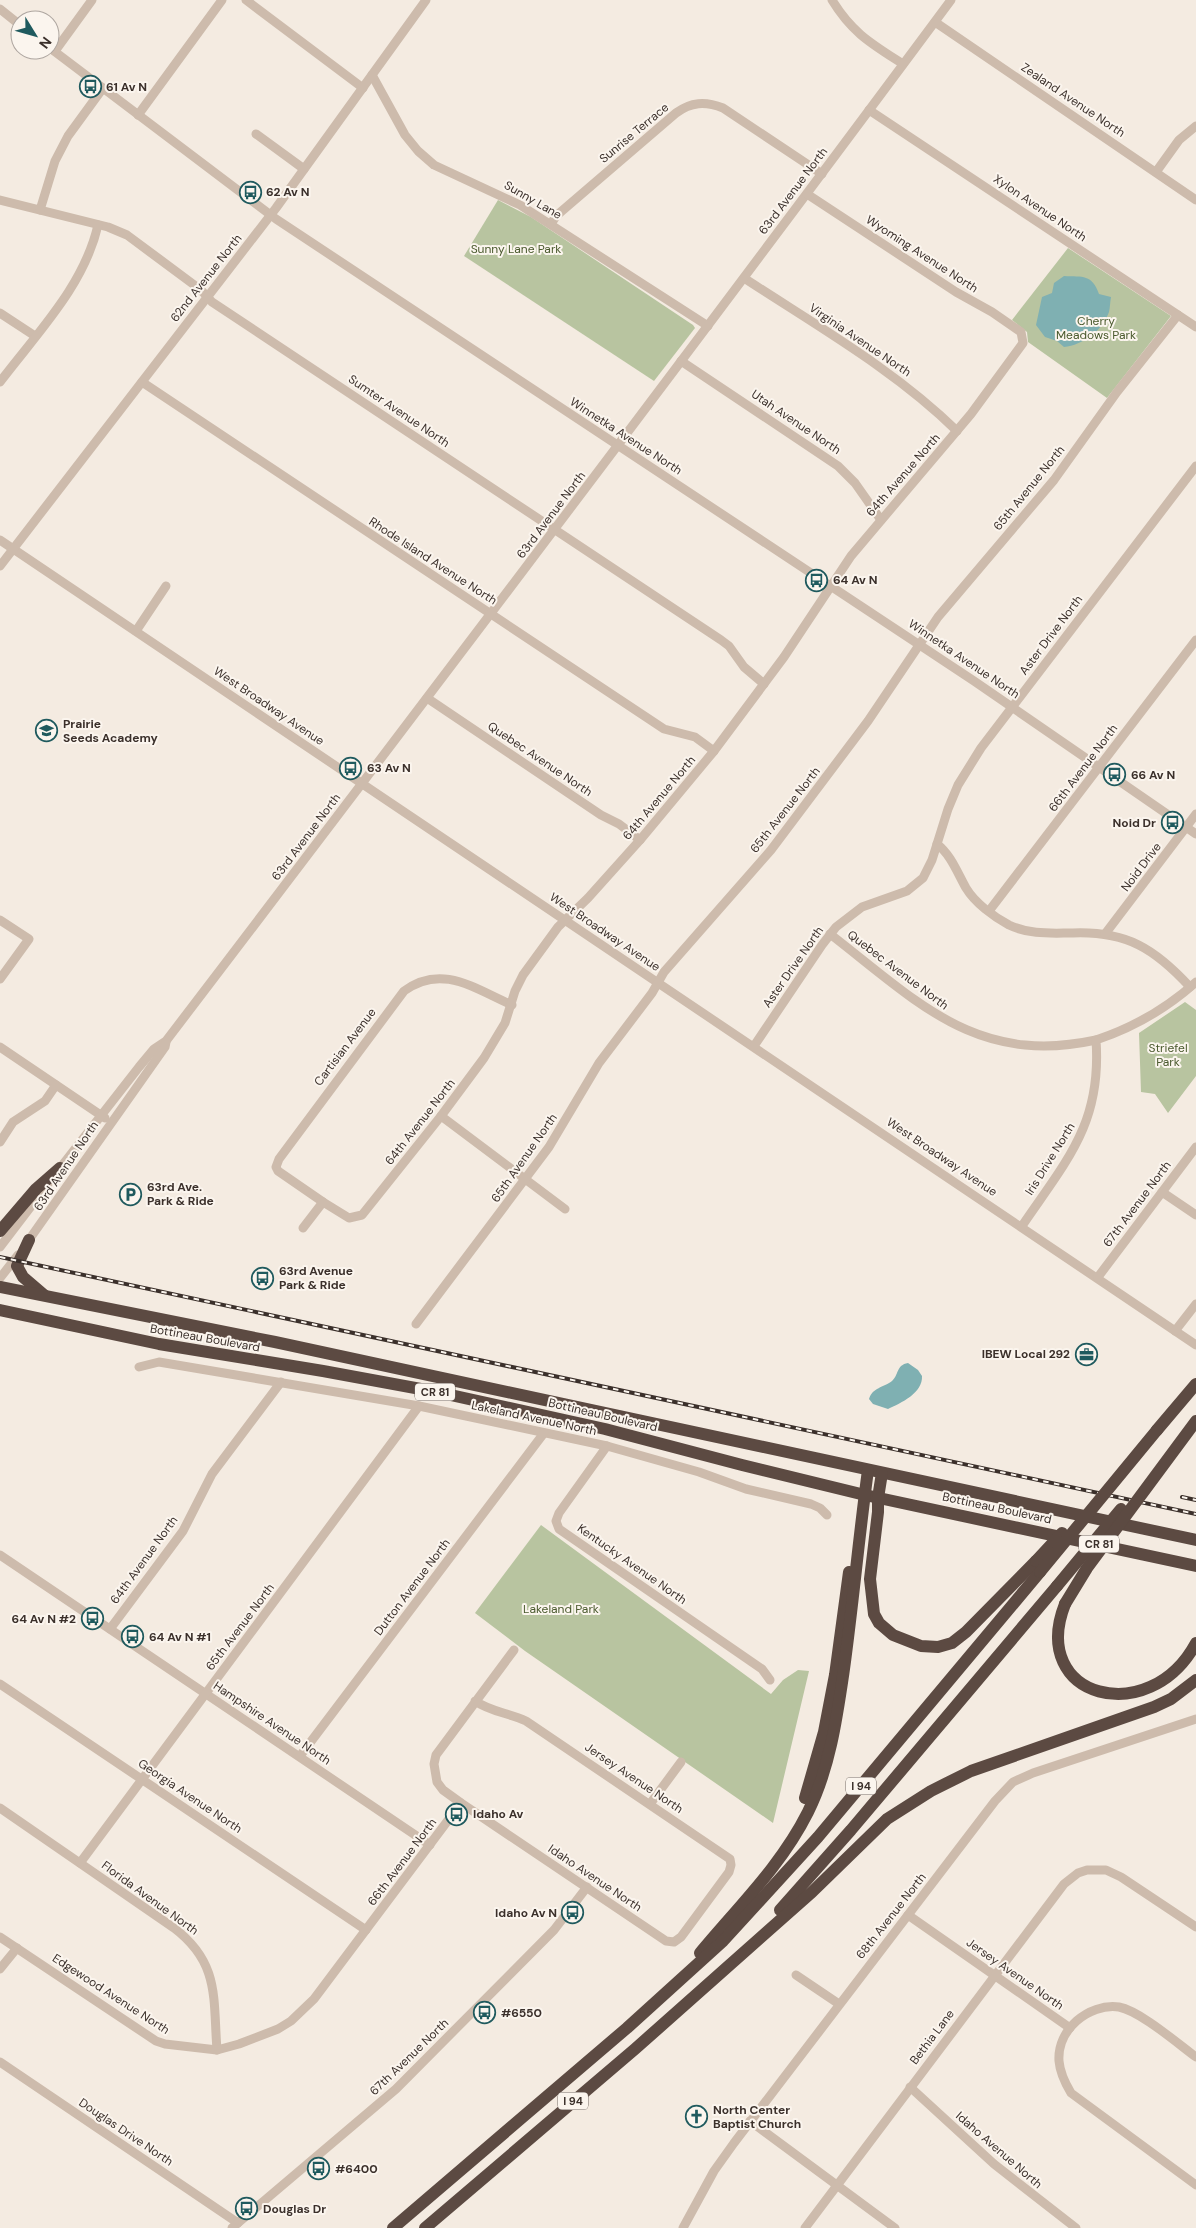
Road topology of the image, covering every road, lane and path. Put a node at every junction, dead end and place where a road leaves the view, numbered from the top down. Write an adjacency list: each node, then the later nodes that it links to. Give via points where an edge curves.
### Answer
1 (92, 0): 8 (street)
2 (222, 0): 15 (street)
3 (246, 0): 13 (street)
4 (426, 0): 11 (street, 62nd Avenue North)
5 (832, 0): 10 (street, via 856,33)
6 (951, 0): 7 (street, 63rd Avenue North)
7 (935, 22): 10 (street, 63rd Avenue North); 19 (street, Zealand Avenue North)
8 (60, 39)
9 (60, 55): 12 (street, Winnetka Avenue North)
10 (903, 64): 14 (street, 63rd Avenue North)
11 (372, 75): 13 (street, 62nd Avenue North); 26 (street, Sunny Lane, via 405,135 423,156 444,171 520,205)
12 (103, 88): 15 (street, Winnetka Avenue North); 24 (street, via 68,136 55,161)
13 (362, 88): 18 (street, 62nd Avenue North)
14 (869, 110): 20 (street, 63rd Avenue North); 31 (street, Xylon Avenue North)
15 (138, 115): 25 (street, Winnetka Avenue North)
16 (1196, 126): 19 (street, via 1179,140)
17 (256, 134): 18 (street)
18 (304, 169): 25 (street, 62nd Avenue North)
19 (1156, 172): 23 (street, Zealand Avenue North)
20 (822, 174): 21 (street, 63rd Avenue North); 26 (street, Sunrise Terrace, via 723,108 694,104 684,107 665,122 556,216)
21 (807, 194): 28 (street, 63rd Avenue North); 35 (street, Wyoming Avenue North, via 992,312)
22 (0, 200): 24 (street, Sumter Avenue North)
23 (1196, 200)
24 (40, 210): 27 (street, Sumter Avenue North)
25 (270, 216): 29 (street, 62nd Avenue North); 40 (street, Winnetka Avenue North)
26 (551, 224): 32 (street, Sunny Lane)
27 (98, 225): 29 (street, Sumter Avenue North, via 127,235); 34 (street, via 78,277)
28 (744, 278): 32 (street, 63rd Avenue North); 39 (street, Virginia Avenue North, via 892,376)
29 (207, 296): 38 (street, 62nd Avenue North); 43 (street, Sumter Avenue North)
30 (0, 313): 34 (street)
31 (1178, 315): 33 (street, Xylon Avenue North); 52 (street, 65th Avenue North, via 1117,392 1054,480 938,617)
32 (708, 326): 36 (street, 63rd Avenue North)
33 (1196, 327)
34 (35, 336): 37 (street)
35 (1023, 336): 39 (street, 64th Avenue North, via 1023,343)
36 (681, 362): 40 (street, 63rd Avenue North); 42 (street, Utah Avenue North, via 838,466 855,482)
37 (0, 382)
38 (142, 382): 45 (street, 62nd Avenue North); 49 (street, Rhode Island Avenue North)
39 (957, 431): 42 (street, 64th Avenue North)
40 (619, 446): 43 (street, 63rd Avenue North); 48 (street, Winnetka Avenue North)
41 (1196, 466): 55 (street, Aster Drive North)
42 (881, 520): 48 (street, 64th Avenue North)
43 (555, 530): 49 (street, 63rd Avenue North); 53 (street, Sumter Avenue North, via 721,640)
44 (0, 540): 45 (street, West Broadway Avenue)
45 (13, 549): 46 (street, 62nd Avenue North); 50 (street, West Broadway Avenue)
46 (0, 566)
47 (166, 586): 50 (street)
48 (831, 586): 52 (street, Winnetka Avenue North); 53 (street, 64th Avenue North)
49 (491, 614): 54 (street, 63rd Avenue North); 56 (street, Rhode Island Avenue North, via 664,730 696,737)
50 (136, 631): 58 (street, West Broadway Avenue)
51 (1196, 640): 57 (street, 66th Avenue North)
52 (920, 644): 55 (street, Winnetka Avenue North); 70 (street, 65th Avenue North, via 810,800)
53 (764, 684): 56 (street, 64th Avenue North)
54 (427, 698): 58 (street, 63rd Avenue North); 62 (street, Quebec Avenue North)
55 (1012, 706): 57 (street, Winnetka Avenue North); 63 (street, Aster Drive North, via 958,785)
56 (714, 751): 62 (street, 64th Avenue North)
57 (1099, 767): 60 (street, Winnetka Avenue North); 64 (street, 66th Avenue North)
58 (363, 783): 66 (street, West Broadway Avenue); 74 (street, 63rd Avenue North)
59 (1196, 814): 60 (street, Noid Drive)
60 (1186, 828): 61 (street, Winnetka Avenue North); 68 (street, Noid Drive)
61 (1196, 834)
62 (640, 840): 66 (street, 64th Avenue North)
63 (937, 844): 64 (street, via 947,852 973,897); 67 (street, Aster Drive North, via 929,869 915,886 862,907)
64 (989, 911): 68 (street, via 1009,925 1036,933)
65 (0, 920): 69 (street, via 29,939)
66 (566, 920): 70 (street, West Broadway Avenue); 72 (street, 64th Avenue North, via 523,975)
67 (830, 934): 73 (street, Quebec Avenue North, via 924,1007 963,1030 1006,1044 1029,1047 1074,1045); 75 (street, Aster Drive North)
68 (1105, 934): 71 (street, via 1152,951)
69 (0, 979)
70 (658, 982): 75 (street, West Broadway Avenue); 84 (street, 65th Avenue North, via 599,1062 560,1131)
71 (1193, 984): 73 (street, via 1163,1010)
72 (512, 1005): 79 (street, 64th Avenue North, via 495,1040); 86 (street, Cartisian Avenue, via 450,978 427,979 404,991 279,1159 278,1171)
73 (1096, 1040): 89 (street, Iris Drive North, via 1094,1096 1082,1134)
74 (166, 1041): 78 (street, 63rd Avenue North, via 154,1049); 80 (street, 63rd Avenue North, via 165,1048)
75 (754, 1046): 89 (street, West Broadway Avenue)
76 (0, 1047): 77 (street)
77 (56, 1085): 78 (street); 81 (street, via 45,1101 13,1122)
78 (101, 1116): 80 (street); 83 (street, 63rd Avenue North)
79 (441, 1116): 84 (street); 86 (street, 64th Avenue North, via 362,1215 349,1218)
80 (110, 1122): 92 (street, 63rd Avenue North)
81 (0, 1142)
82 (1196, 1147): 85 (street, 67th Avenue North)
83 (60, 1168): 91 (highway, via 36,1189); 93 (street, 63rd Avenue North)
84 (525, 1180): 87 (street); 100 (street, 65th Avenue North)
85 (1162, 1192): 88 (street); 94 (street, 67th Avenue North)
86 (323, 1202): 90 (street)
87 (564, 1209)
88 (1196, 1215)
89 (1022, 1226): 94 (street, West Broadway Avenue)
90 (303, 1228)
91 (0, 1231)
92 (29, 1240): 95 (street, 63rd Avenue North); 97 (highway, via 17,1266 23,1277)
93 (0, 1247)
94 (1098, 1277): 101 (street, West Broadway Avenue)
95 (0, 1278)
96 (0, 1287): 97 (highway, Bottineau Boulevard / CR 81)
97 (46, 1297): 110 (highway, Bottineau Boulevard / CR 81, via 274,1342)
98 (1196, 1304): 101 (street)
99 (0, 1310): 112 (highway, Bottineau Boulevard / CR 81, via 158,1344 465,1398 605,1429)
100 (416, 1324)
101 (1175, 1331): 102 (street, West Broadway Avenue)
102 (1196, 1345)
103 (139, 1367): 104 (street, Lakeland Avenue North, via 159,1362)
104 (280, 1382): 106 (street, Lakeland Avenue North); 119 (street, 64th Avenue North, via 212,1474 183,1530)
105 (1196, 1384): 117 (highway, bridge)
106 (419, 1406): 108 (street, Lakeland Avenue North); 125 (street, 65th Avenue North)
107 (1196, 1420): 120 (highway, bridge, via 1087,1568 1065,1604 1057,1630 1059,1651 1076,1679 1097,1691 1121,1696 1152,1687 1171,1676); 144 (highway, I 94, bridge, via 801,1888)
108 (544, 1433): 109 (street, Lakeland Avenue North); 128 (street, Dutton Avenue North)
109 (607, 1446): 113 (street, Lakeland Avenue North, via 811,1504); 122 (street, Kentucky Avenue North, via 558,1513 559,1529 762,1669)
110 (868, 1470): 111 (highway, Bottineau Boulevard / CR 81); 112 (highway)
111 (882, 1473): 112 (highway); 114 (highway, Bottineau Boulevard / CR 81)
112 (871, 1496): 117 (highway, via 870,1580 874,1614 885,1630 912,1644 938,1647 959,1638); 118 (highway, Bottineau Boulevard / CR 81); 147 (highway, via 862,1527 832,1740 808,1811 789,1845 750,1897)
113 (828, 1515)
114 (1196, 1540)
115 (3, 1556): 116 (street); 119 (street, Hampshire Avenue North)
116 (0, 1566)
117 (1038, 1566): 147 (highway, I 94, via 788,1871 723,1941)
118 (1196, 1566)
119 (110, 1629): 125 (street, Hampshire Avenue North)
120 (1196, 1643)
121 (514, 1650): 126 (street)
122 (770, 1680)
123 (1196, 1680): 144 (highway, via 1154,1707 952,1779 915,1800 882,1824 812,1892)
124 (0, 1684): 130 (street, Georgia Avenue North)
125 (206, 1693): 128 (street, Hampshire Avenue North); 130 (street, 65th Avenue North)
126 (475, 1701): 131 (street, via 441,1747 434,1764 437,1782); 132 (street, Jersey Avenue North, via 487,1710 526,1721)
127 (1196, 1719): 138 (street, 68th Avenue North, via 1013,1782)
128 (300, 1756): 134 (street, Hampshire Avenue North)
129 (681, 1762): 132 (street)
130 (142, 1779): 135 (street, 65th Avenue North); 140 (street, Georgia Avenue North)
131 (461, 1803): 134 (street, 66th Avenue North); 136 (street, Idaho Avenue North)
132 (650, 1804): 137 (street, Jersey Avenue North, via 730,1859 730,1872)
133 (0, 1808): 135 (street, Florida Avenue North)
134 (430, 1845): 140 (street, 66th Avenue North)
135 (80, 1863): 150 (street, Florida Avenue North, via 174,1928 197,1949 211,1976)
136 (587, 1887): 137 (street, Idaho Avenue North, via 666,1941 674,1942 681,1937); 157 (street, 67th Avenue North, via 554,1930 396,2089)
137 (706, 1904)
138 (908, 1915): 146 (street, Jersey Avenue North); 148 (street, 68th Avenue North)
139 (1196, 1927): 146 (street, Bethia Lane, via 1116,1874 1106,1870 1087,1870 1064,1884)
140 (366, 1930): 150 (street, 66th Avenue North, via 314,1999 291,2020 263,2035)
141 (0, 1937): 142 (street, Edgewood Avenue North)
142 (17, 1948): 143 (street); 150 (street, Edgewood Avenue North, via 160,2043)
143 (0, 1969)
144 (719, 1973): 159 (highway, I 94)
145 (796, 1975): 148 (street)
146 (995, 1976): 149 (street, Jersey Avenue North); 153 (street, Bethia Lane)
147 (670, 1990): 158 (highway, I 94)
148 (839, 2004): 154 (street, 68th Avenue North)
149 (1070, 2028): 151 (street, via 1087,2012 1120,2007 1140,2016); 156 (street, Jersey Avenue North, via 1061,2044 1059,2063 1071,2093)
150 (217, 2050)
151 (1196, 2057)
152 (0, 2062): 157 (street, Douglas Drive North)
153 (910, 2088): 155 (street, Bethia Lane); 163 (street, Idaho Avenue North, via 994,2164)
154 (750, 2121): 155 (street); 160 (street, 68th Avenue North, via 714,2171)
155 (837, 2185): 161 (street, Bethia Lane); 162 (street)
156 (1196, 2185)
157 (235, 2225)
158 (393, 2228)
159 (426, 2228)
160 (683, 2228)
161 (805, 2228)
162 (895, 2228)
163 (1076, 2228)

